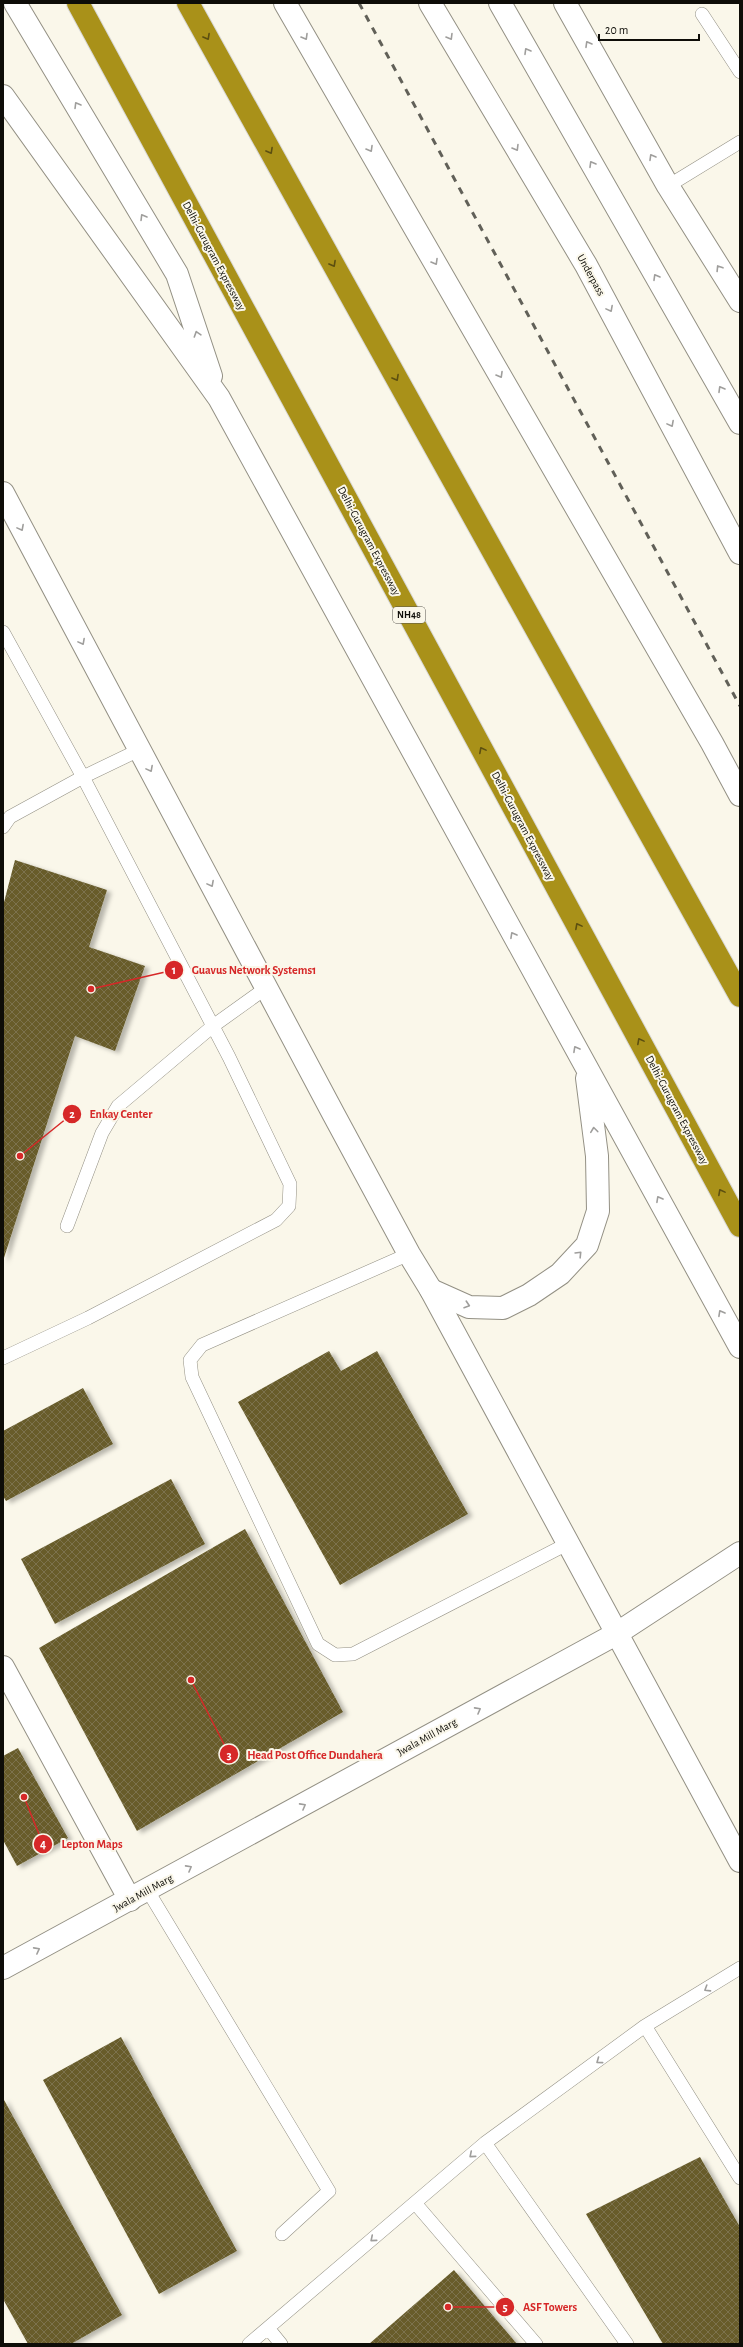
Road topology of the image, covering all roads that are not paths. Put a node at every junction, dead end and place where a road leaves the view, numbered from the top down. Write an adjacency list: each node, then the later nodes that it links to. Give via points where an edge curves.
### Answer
1 (16, 3): 14 (main road, one-way to 1, via 177,274)
2 (78, 3): 28 (highway, Delhi-Gurugram Expressway / NH48, one-way to 2)
3 (188, 3): 24 (highway, one-way to 24)
4 (286, 3): 21 (main road, one-way to 21)
5 (430, 3): 17 (main road, Underpass, one-way to 17, via 586,265)
6 (500, 3): 15 (main road, one-way to 6)
7 (564, 3): 12 (main road, one-way to 7)
8 (702, 14): 9 (lane)
9 (740, 72)
10 (3, 96): 14 (main road)
11 (740, 142): 12 (lane)
12 (668, 186): 13 (main road, one-way to 12)
13 (740, 301)
14 (219, 398): 26 (main road, one-way to 14)
15 (740, 423)
16 (3, 493): 19 (main road, one-way to 19)
17 (740, 553)
18 (3, 632): 20 (lane)
19 (140, 750): 20 (lane); 23 (main road, one-way to 23)
20 (82, 777): 22 (lane, via 10,817); 25 (lane)
21 (740, 795)
22 (3, 827)
23 (266, 988): 25 (lane); 29 (main road)
24 (740, 996)
25 (213, 1026): 27 (lane, via 118,1106 102,1133); 32 (lane, via 290,1184 289,1206 276,1220 88,1318)
26 (586, 1067): 30 (main road, one-way to 26, via 469,1307 503,1308 529,1295 560,1274 587,1245 598,1211 597,1156); 31 (main road, one-way to 26)
27 (67, 1226)
28 (740, 1226)
29 (409, 1254): 30 (main road); 33 (lane, via 202,1345 190,1360 192,1377 318,1644 335,1655 353,1654)
30 (431, 1290): 33 (main road)
31 (740, 1347)
32 (3, 1358)
33 (567, 1544): 35 (main road)
34 (740, 1553): 35 (main road, Jwala Mill Marg)
35 (616, 1634): 37 (main road); 38 (main road, Jwala Mill Marg, one-way to 35)
36 (4, 1671): 38 (main road)
37 (740, 1862)
38 (139, 1895): 39 (main road, Jwala Mill Marg, one-way to 38); 45 (lane, via 329,2191)
39 (3, 1968)
40 (740, 1968): 41 (lane, one-way to 41)
41 (646, 2026): 42 (lane, one-way to 42); 43 (lane)
42 (485, 2144): 44 (lane, one-way to 44); 50 (lane)
43 (740, 2178)
44 (415, 2203): 46 (lane, one-way to 46); 49 (lane)
45 (282, 2234)
46 (268, 2328): 47 (lane); 48 (lane)
47 (249, 2344)
48 (281, 2344)
49 (536, 2344)
50 (627, 2344)

